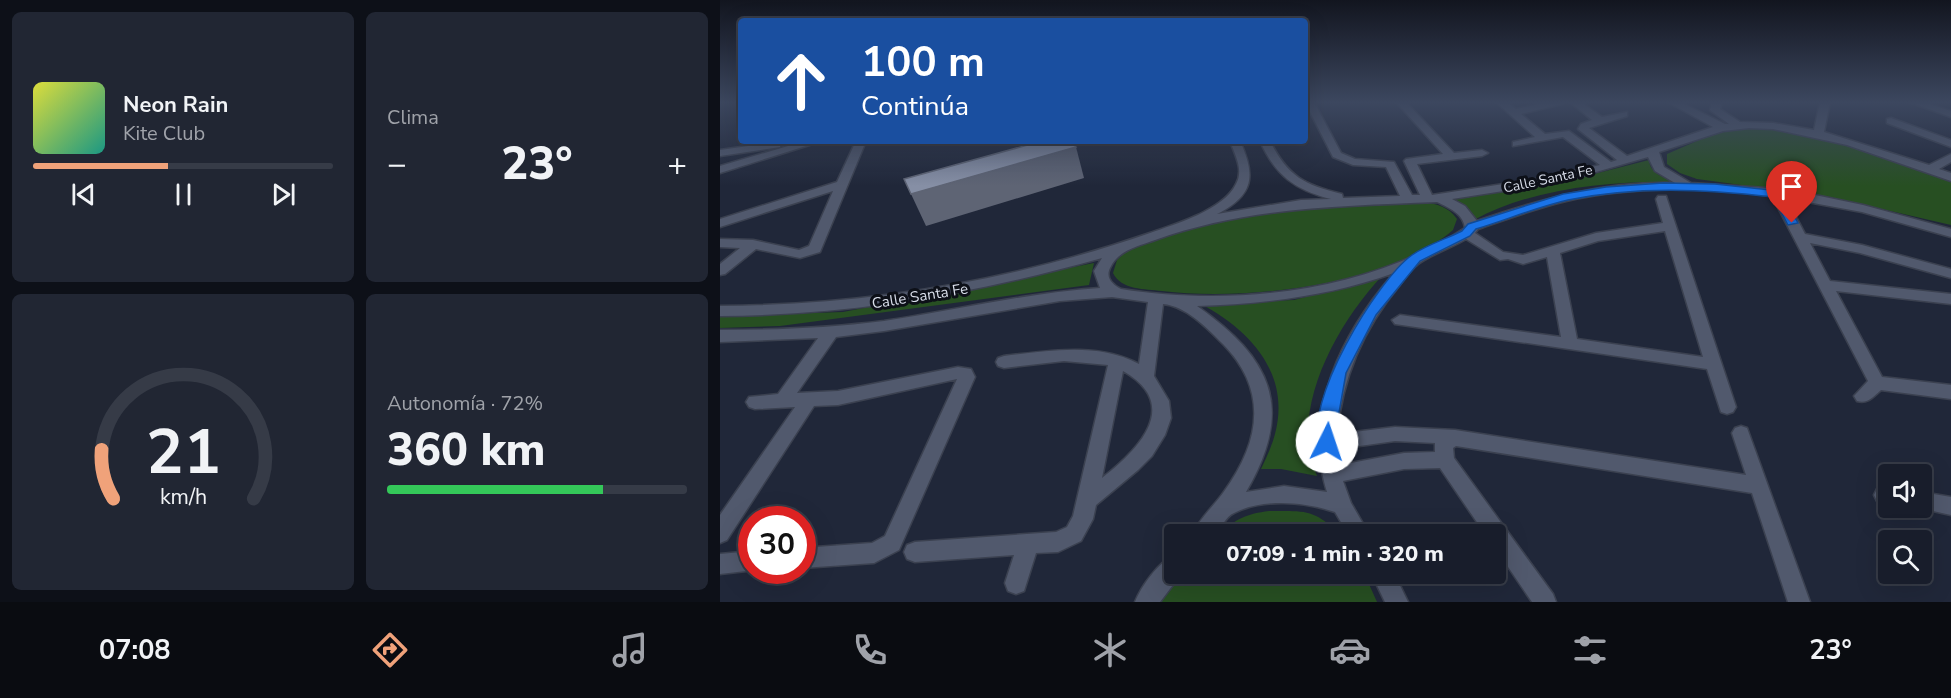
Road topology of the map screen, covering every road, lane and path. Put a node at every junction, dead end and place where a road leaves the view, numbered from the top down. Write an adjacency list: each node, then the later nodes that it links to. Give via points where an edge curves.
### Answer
1 (1324, 130): 31 (street, via 1338,155 1353,162 1390,164)
2 (1428, 130): 21 (street)
3 (1534, 130): 10 (street)
4 (1584, 130): 23 (street)
5 (1705, 130): 18 (street, Calle Santa Fe)
6 (1794, 130): 9 (street, Calle Santa Fe)
7 (1819, 130): 9 (street)
8 (1915, 130): 17 (street)
9 (1818, 135): 25 (street, Calle Santa Fe)
10 (1542, 137): 16 (street); 24 (street, via 1568,134)
11 (784, 144): 19 (street)
12 (807, 144): 26 (street)
13 (860, 144): 28 (street)
14 (1235, 144): 35 (street, via 1246,167 1244,181 1219,207)
15 (1266, 144): 34 (street, via 1284,176 1300,186)
16 (1517, 144)
17 (1951, 144)
18 (1654, 151): 23 (street, Calle Santa Fe); 29 (street, Calle Santa Fe, via 1659,169)
19 (720, 153)
20 (1482, 153): 21 (street)
21 (1452, 156): 32 (street, via 1410,161)
22 (1951, 158): 25 (street)
23 (1625, 160): 24 (street, Calle Santa Fe)
24 (1608, 165): 32 (street, Calle Santa Fe, via 1534,184)
25 (1930, 169): 27 (street, Calle Santa Fe)
26 (720, 170)
27 (1951, 177)
28 (841, 185): 36 (street); 42 (street, via 815,249 800,254)
29 (1690, 186): 30 (street, Calle Santa Fe); 38 (street, Calle Santa Fe, via 1635,187 1578,195 1524,208)
30 (1777, 194): 39 (street, Calle Santa Fe); 40 (street)
31 (1407, 198): 32 (street, Calle Santa Fe); 34 (street, Calle Santa Fe)
32 (1433, 198): 38 (street, via 1461,209)
33 (1662, 199): 37 (street)
34 (1352, 200): 35 (street, via 1301,204)
35 (1194, 222): 43 (street, Calle Santa Fe)
36 (720, 223)
37 (1671, 226): 44 (street, via 1596,237); 61 (street)
38 (1470, 230): 44 (street, via 1500,256 1531,260); 46 (street, Calle Santa Fe)
39 (1947, 231)
40 (1799, 237): 48 (street, via 1862,249); 49 (street)
41 (727, 243): 42 (street); 45 (street)
42 (753, 244): 47 (street)
43 (1116, 250): 50 (street, via 1101,271 1103,284); 54 (street, Calle Santa Fe, via 1014,279 895,301 769,312)
44 (1553, 253): 58 (street)
45 (720, 254)
46 (1416, 258): 52 (street, Calle Santa Fe, via 1380,273 1330,286 1276,295); 72 (street, via 1370,313 1338,373)
47 (720, 271)
48 (1951, 274)
49 (1825, 285): 53 (street); 63 (street)
50 (1113, 292): 51 (street, Calle Santa Fe); 56 (street, Calle Santa Fe, via 1021,300)
51 (1156, 299): 52 (street, Calle Santa Fe); 62 (street)
52 (1177, 299): 78 (street, via 1203,316 1248,358 1264,401 1263,430 1252,466)
53 (1951, 299)
54 (720, 311)
55 (1400, 320): 58 (street)
56 (830, 333): 57 (street, Calle Santa Fe); 66 (street)
57 (720, 336)
58 (1570, 345): 61 (street)
59 (1117, 361): 60 (street, via 1076,356); 62 (street); 76 (street)
60 (1004, 362)
61 (1713, 364): 69 (street)
62 (1145, 377): 76 (street, via 1160,398 1163,419 1159,431 1129,466)
63 (1877, 383): 64 (street); 65 (street)
64 (1951, 392)
65 (1863, 396)
66 (784, 399): 67 (street); 68 (street)
67 (808, 400): 83 (street); 86 (street, via 872,393 958,373 967,376 892,543 874,553)
68 (755, 402)
69 (1727, 407)
70 (1741, 433): 75 (street)
71 (1455, 437): 72 (street, via 1395,434); 73 (street, via 1443,445); 75 (street)
72 (1327, 442): 74 (street)
73 (1445, 460): 74 (street, via 1404,461); 94 (street)
74 (1332, 475): 79 (street)
75 (1757, 485): 95 (street)
76 (1087, 500): 84 (street, via 1083,519 1074,534 1058,542)
77 (1932, 503): 80 (street)
78 (1227, 506): 79 (street, via 1250,498 1288,493); 81 (street)
79 (1342, 506): 82 (street)
80 (1951, 506)
81 (1212, 524)
82 (1353, 524)
83 (720, 533)
84 (1028, 545): 85 (street); 90 (street)
85 (915, 552)
86 (816, 557)
87 (738, 562): 88 (street)
88 (720, 564)
89 (1164, 579): 92 (street)
90 (1016, 583)
91 (1388, 584): 93 (street)
92 (1146, 602)
93 (1397, 602)
94 (1545, 602)
95 (1799, 602)

